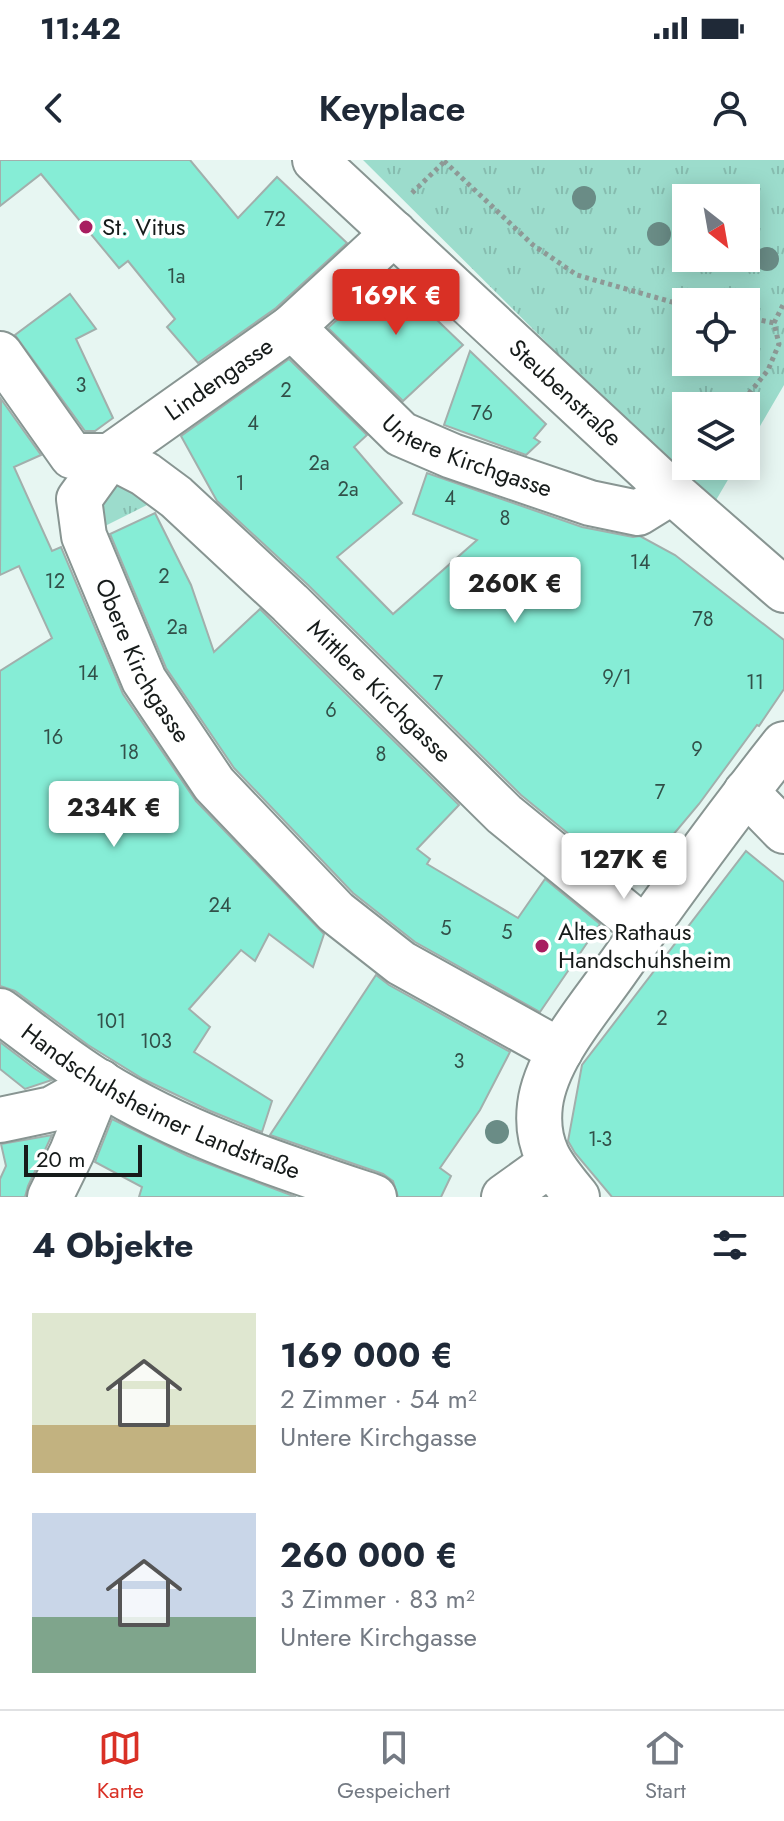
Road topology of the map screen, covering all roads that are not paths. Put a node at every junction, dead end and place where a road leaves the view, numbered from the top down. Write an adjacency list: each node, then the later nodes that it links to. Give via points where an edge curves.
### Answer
1 (315, 160): 2 (street, Steubenstraße)
2 (394, 233): 3 (street, Lindengasse); 6 (street, Steubenstraße)
3 (292, 327): 5 (street, Lindengasse); 6 (street, Untere Kirchgasse, via 401,434 590,503 638,513)
4 (0, 354): 5 (street, via 72,456)
5 (110, 456): 11 (street, Mittlere Kirchgasse, via 176,497 504,814); 13 (street, Obere Kirchgasse, via 79,499 84,536 144,680 214,784 336,912 401,963)
6 (672, 492): 7 (street, Steubenstraße)
7 (784, 590)
8 (784, 744): 9 (street)
9 (746, 792): 10 (street); 11 (street)
10 (784, 831)
11 (645, 929): 13 (street)
12 (0, 1011): 14 (street, Handschuhsheimer Landstraße)
13 (560, 1051): 16 (street, via 540,1108 540,1141)
14 (100, 1082): 15 (street, via 52,1109); 17 (street); 18 (street, Handschuhsheimer Landstraße, via 268,1162)
15 (0, 1120)
16 (550, 1164): 19 (street); 20 (street)
17 (50, 1197)
18 (374, 1197)
19 (504, 1197)
20 (577, 1197)

